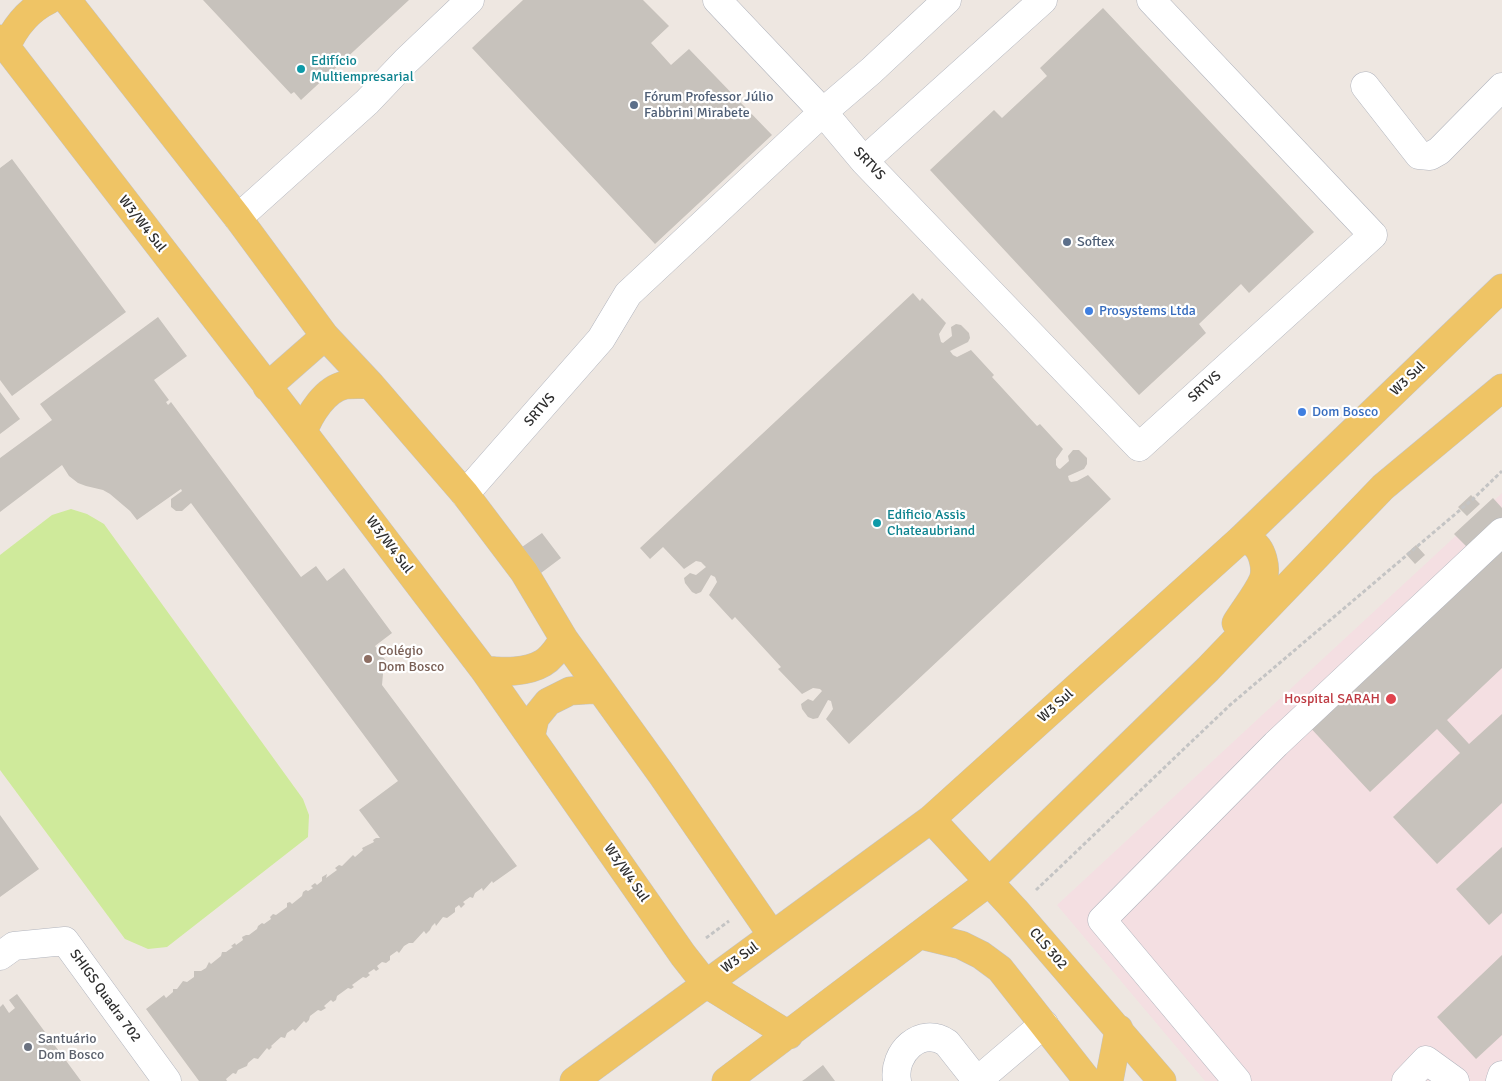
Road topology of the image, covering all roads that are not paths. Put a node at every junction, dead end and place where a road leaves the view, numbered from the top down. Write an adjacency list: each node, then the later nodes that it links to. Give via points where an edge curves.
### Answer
1 (49, 0): 8 (main road, via 27,14)
2 (67, 0): 13 (main road)
3 (470, 0): 13 (lane, via 367,102)
4 (717, 0): 11 (lane, SRTVS)
5 (947, 0): 11 (lane, SRTVS)
6 (1043, 0): 12 (lane)
7 (1150, 0): 12 (lane, SRTVS, via 1373,235 1139,447)
8 (3, 43): 17 (main road, W3/W4 Sul)
9 (1365, 86): 10 (lane, via 1419,154 1430,156 1440,151)
10 (1502, 87)
11 (822, 112): 12 (lane, SRTVS); 20 (lane, SRTVS, via 628,294 601,339)
12 (864, 160)
13 (238, 218): 15 (main road)
14 (1502, 288): 22 (main road, W3 Sul)
15 (324, 336): 16 (main road); 17 (main road)
16 (370, 384): 19 (main road, via 344,385 325,396 310,415); 20 (main road)
17 (267, 387): 19 (main road, W3/W4 Sul)
18 (1502, 388): 24 (main road, via 1383,487)
19 (303, 432): 25 (main road, W3/W4 Sul)
20 (465, 494): 23 (main road, via 524,572)
21 (1502, 532): 46 (lane, via 1276,744 1102,920)
22 (1240, 540): 24 (main road, via 1250,542 1260,551 1265,568 1263,580); 28 (main road, W3 Sul)
23 (564, 639): 25 (main road, via 543,663 504,672); 26 (main road)
24 (1208, 669): 29 (main road)
25 (484, 670): 27 (main road, W3/W4 Sul)
26 (600, 689): 27 (main road, via 570,691 548,702 535,718); 30 (main road)
27 (531, 736): 33 (main road, W3/W4 Sul, via 683,955)
28 (930, 819): 29 (main road, CLS 302); 30 (main road, W3 Sul)
29 (990, 882): 31 (main road); 35 (main road, CLS 302)
30 (772, 935): 33 (main road, W3 Sul)
31 (920, 935): 34 (main road, via 961,945 981,955 1000,969); 36 (main road)
32 (0, 956): 38 (lane, SHIGS Quadra 702, via 14,946 65,942)
33 (706, 983): 36 (main road, W3/W4 Sul); 39 (main road, W3 Sul)
34 (1044, 1024): 42 (lane); 43 (main road)
35 (1119, 1029): 44 (main road); 45 (main road, CLS 302)
36 (789, 1035): 40 (main road)
37 (1502, 1075): 49 (lane)
38 (167, 1081)
39 (574, 1081)
40 (726, 1081)
41 (897, 1081): 42 (lane, via 901,1054 915,1042 932,1037 947,1043)
42 (977, 1081)
43 (1088, 1081)
44 (1108, 1081)
45 (1162, 1081)
46 (1237, 1081)
47 (1406, 1081): 48 (lane, via 1426,1060)
48 (1455, 1081)
49 (1500, 1081)

